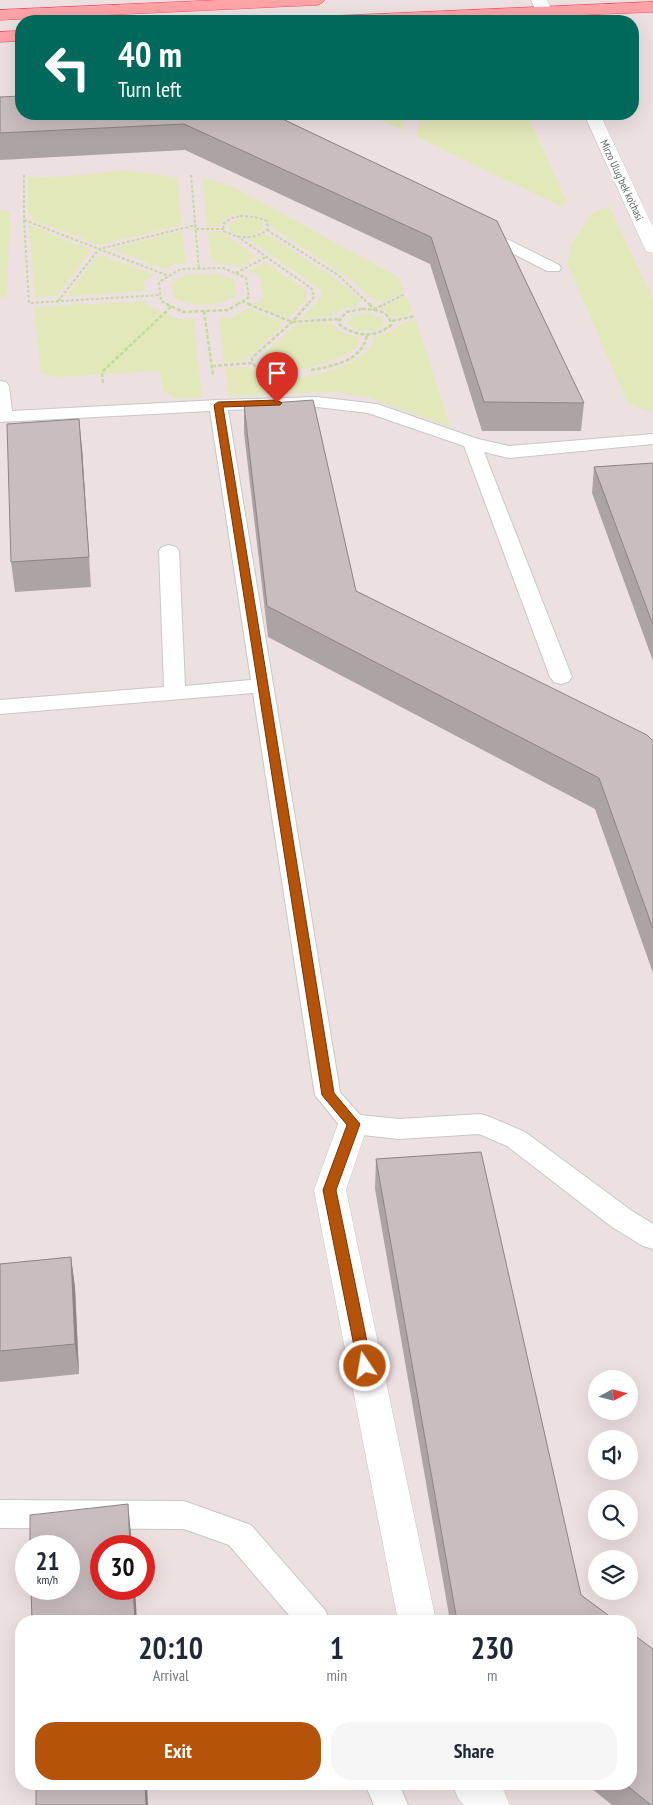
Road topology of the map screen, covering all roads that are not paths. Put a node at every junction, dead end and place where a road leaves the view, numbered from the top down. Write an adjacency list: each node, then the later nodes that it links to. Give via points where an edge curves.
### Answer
1 (317, 0): 2 (main road)
2 (267, 1): 5 (main road)
3 (653, 7): 4 (main road)
4 (545, 11): 6 (main road)
5 (0, 15)
6 (460, 15)
7 (15, 36): 8 (main road)
8 (0, 37)
9 (595, 120): 11 (street, Mirzo Ulug'bek ko'chasi)
10 (466, 223): 12 (lane)
11 (653, 247)
12 (553, 268)
13 (0, 386): 15 (lane)
14 (218, 405): 15 (lane); 17 (lane, via 317,402 371,408); 20 (lane)
15 (2, 417)
16 (653, 440): 17 (lane, via 509,452)
17 (472, 443): 19 (lane)
18 (169, 551): 21 (lane)
19 (561, 677)
20 (262, 686): 21 (lane); 23 (lane, via 328,1095)
21 (175, 692): 22 (lane)
22 (0, 707)
23 (353, 1124): 24 (lane, via 399,1129 481,1124 516,1140 622,1220); 27 (street, via 330,1190)
24 (653, 1238)
25 (0, 1514): 26 (lane, via 184,1515 240,1535)
26 (309, 1615)
27 (416, 1615)
28 (385, 1790): 29 (lane)
29 (391, 1805)

